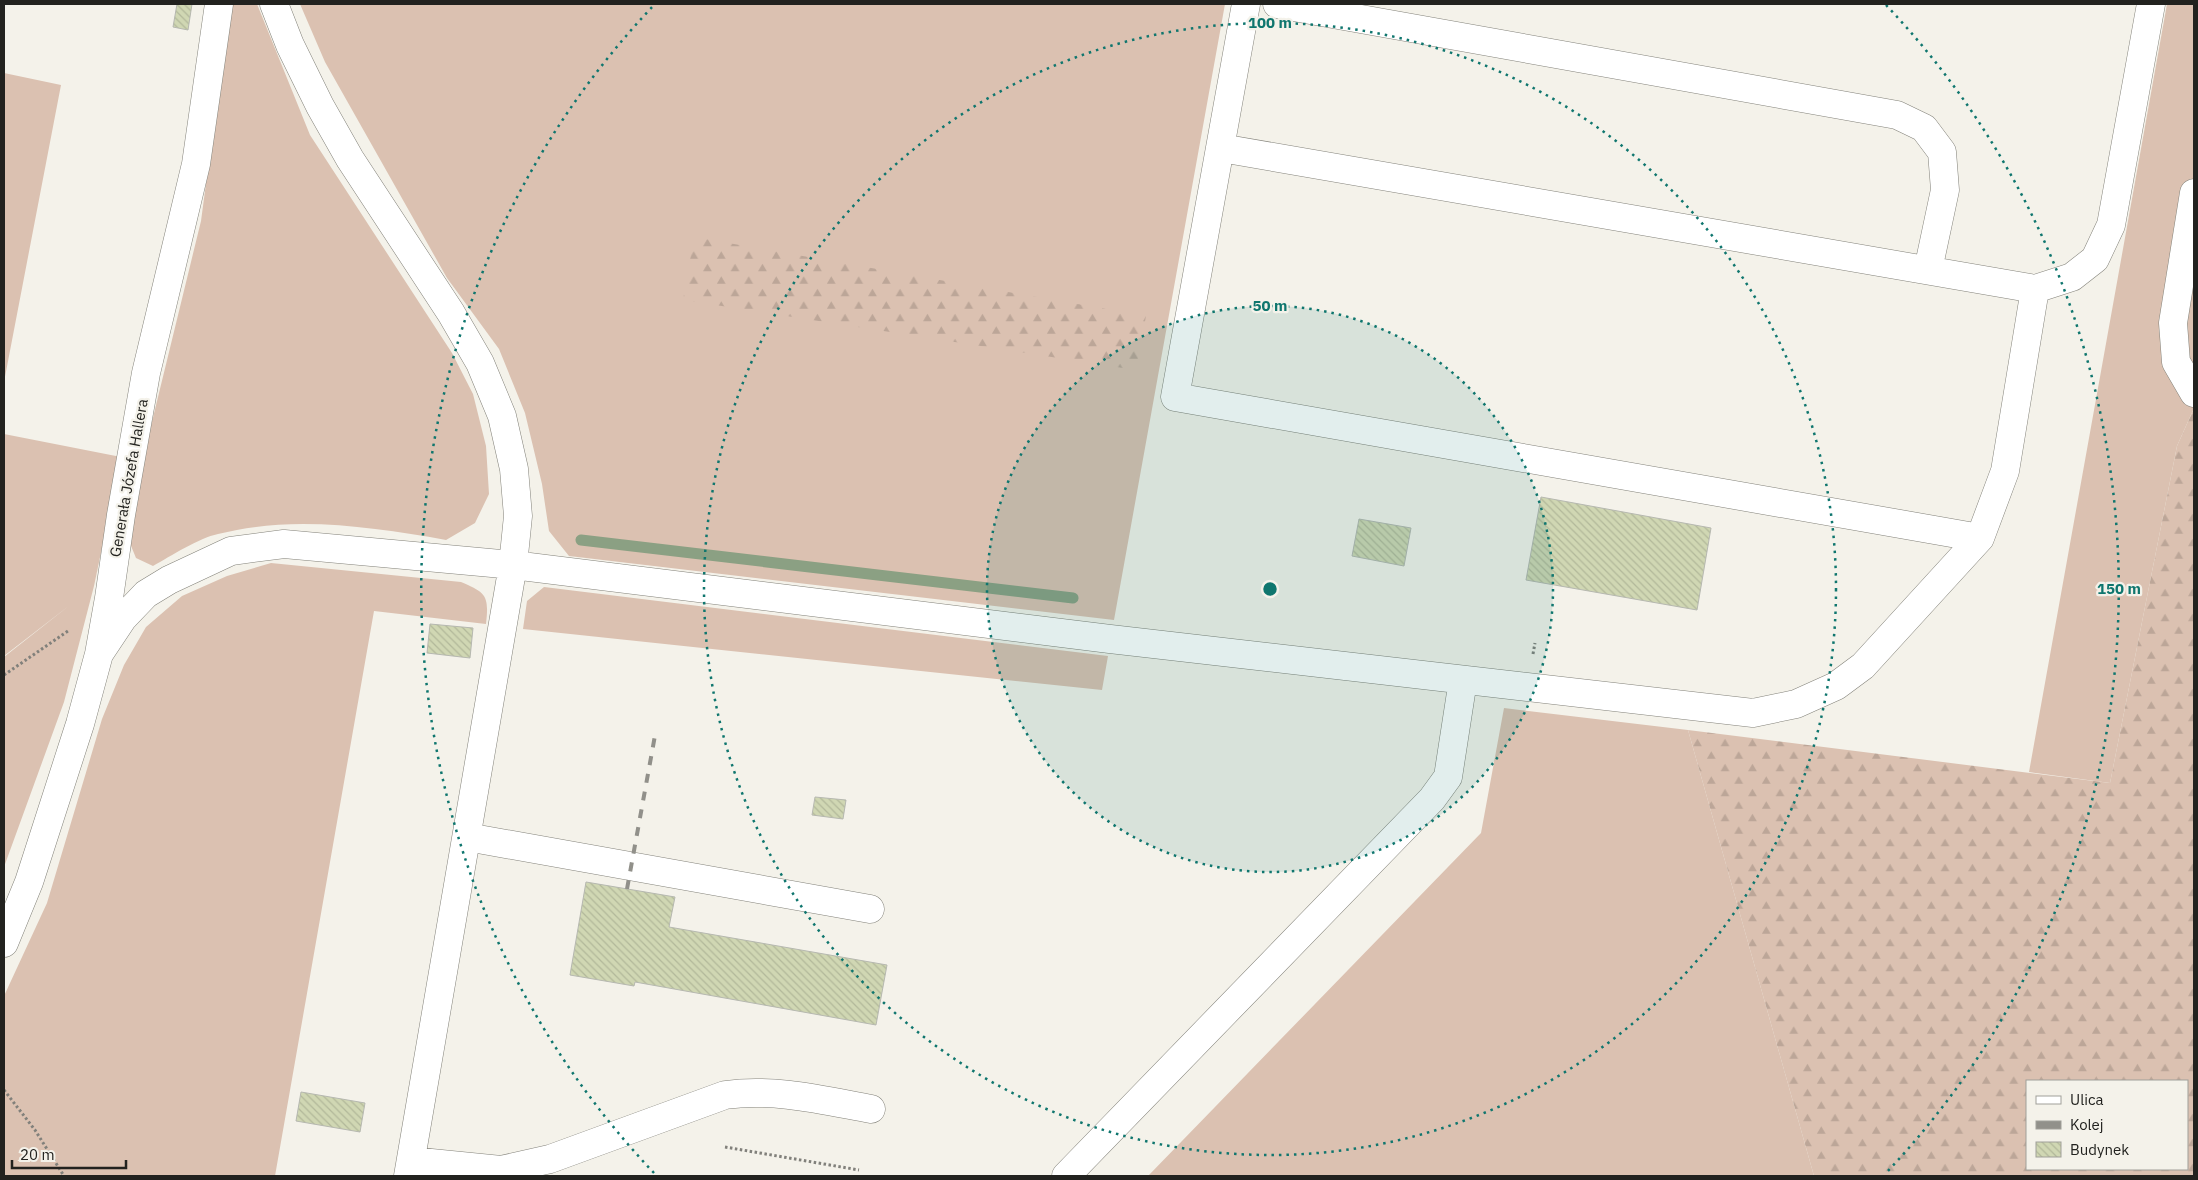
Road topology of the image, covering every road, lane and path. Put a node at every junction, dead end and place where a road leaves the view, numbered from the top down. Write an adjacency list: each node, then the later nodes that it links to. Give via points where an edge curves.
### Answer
1 (219, 4): 13 (street, Generała Józefa Hallera, via 196,164 146,373)
2 (274, 4): 12 (street, via 290,45 350,159 480,363 502,416 514,469 518,516)
3 (1246, 4): 6 (street)
4 (1277, 4): 8 (street, via 1897,115 1924,128 1942,152 1945,190)
5 (2151, 4): 9 (street, via 2111,225 2095,259 2072,277)
6 (1221, 148): 8 (street); 11 (street, via 1175,397)
7 (2194, 194): 10 (street, via 2173,323 2176,362)
8 (1928, 270): 9 (street)
9 (2035, 288): 11 (street, via 2005,471)
10 (2194, 393)
11 (1980, 538): 16 (street, via 1863,666 1836,686 1796,704 1753,713)
12 (513, 566): 14 (street, via 284,544 231,551 146,594 123,618); 16 (street); 17 (street)
13 (110, 598): 14 (street, Generała Józefa Hallera); 15 (path, via 54,642)
14 (99, 654): 19 (street, Generała Józefa Hallera, via 29,882)
15 (4, 675)
16 (1462, 680): 26 (street, via 1448,777 1432,799)
17 (467, 837): 18 (street); 23 (street)
18 (870, 909)
19 (4, 944)
20 (4, 1090): 25 (path, via 35,1130)
21 (871, 1109): 23 (street, via 794,1095 749,1092 725,1095 550,1159 500,1170)
22 (725, 1147): 24 (path)
23 (410, 1169)
24 (859, 1170)
25 (64, 1176)
26 (1066, 1176)

